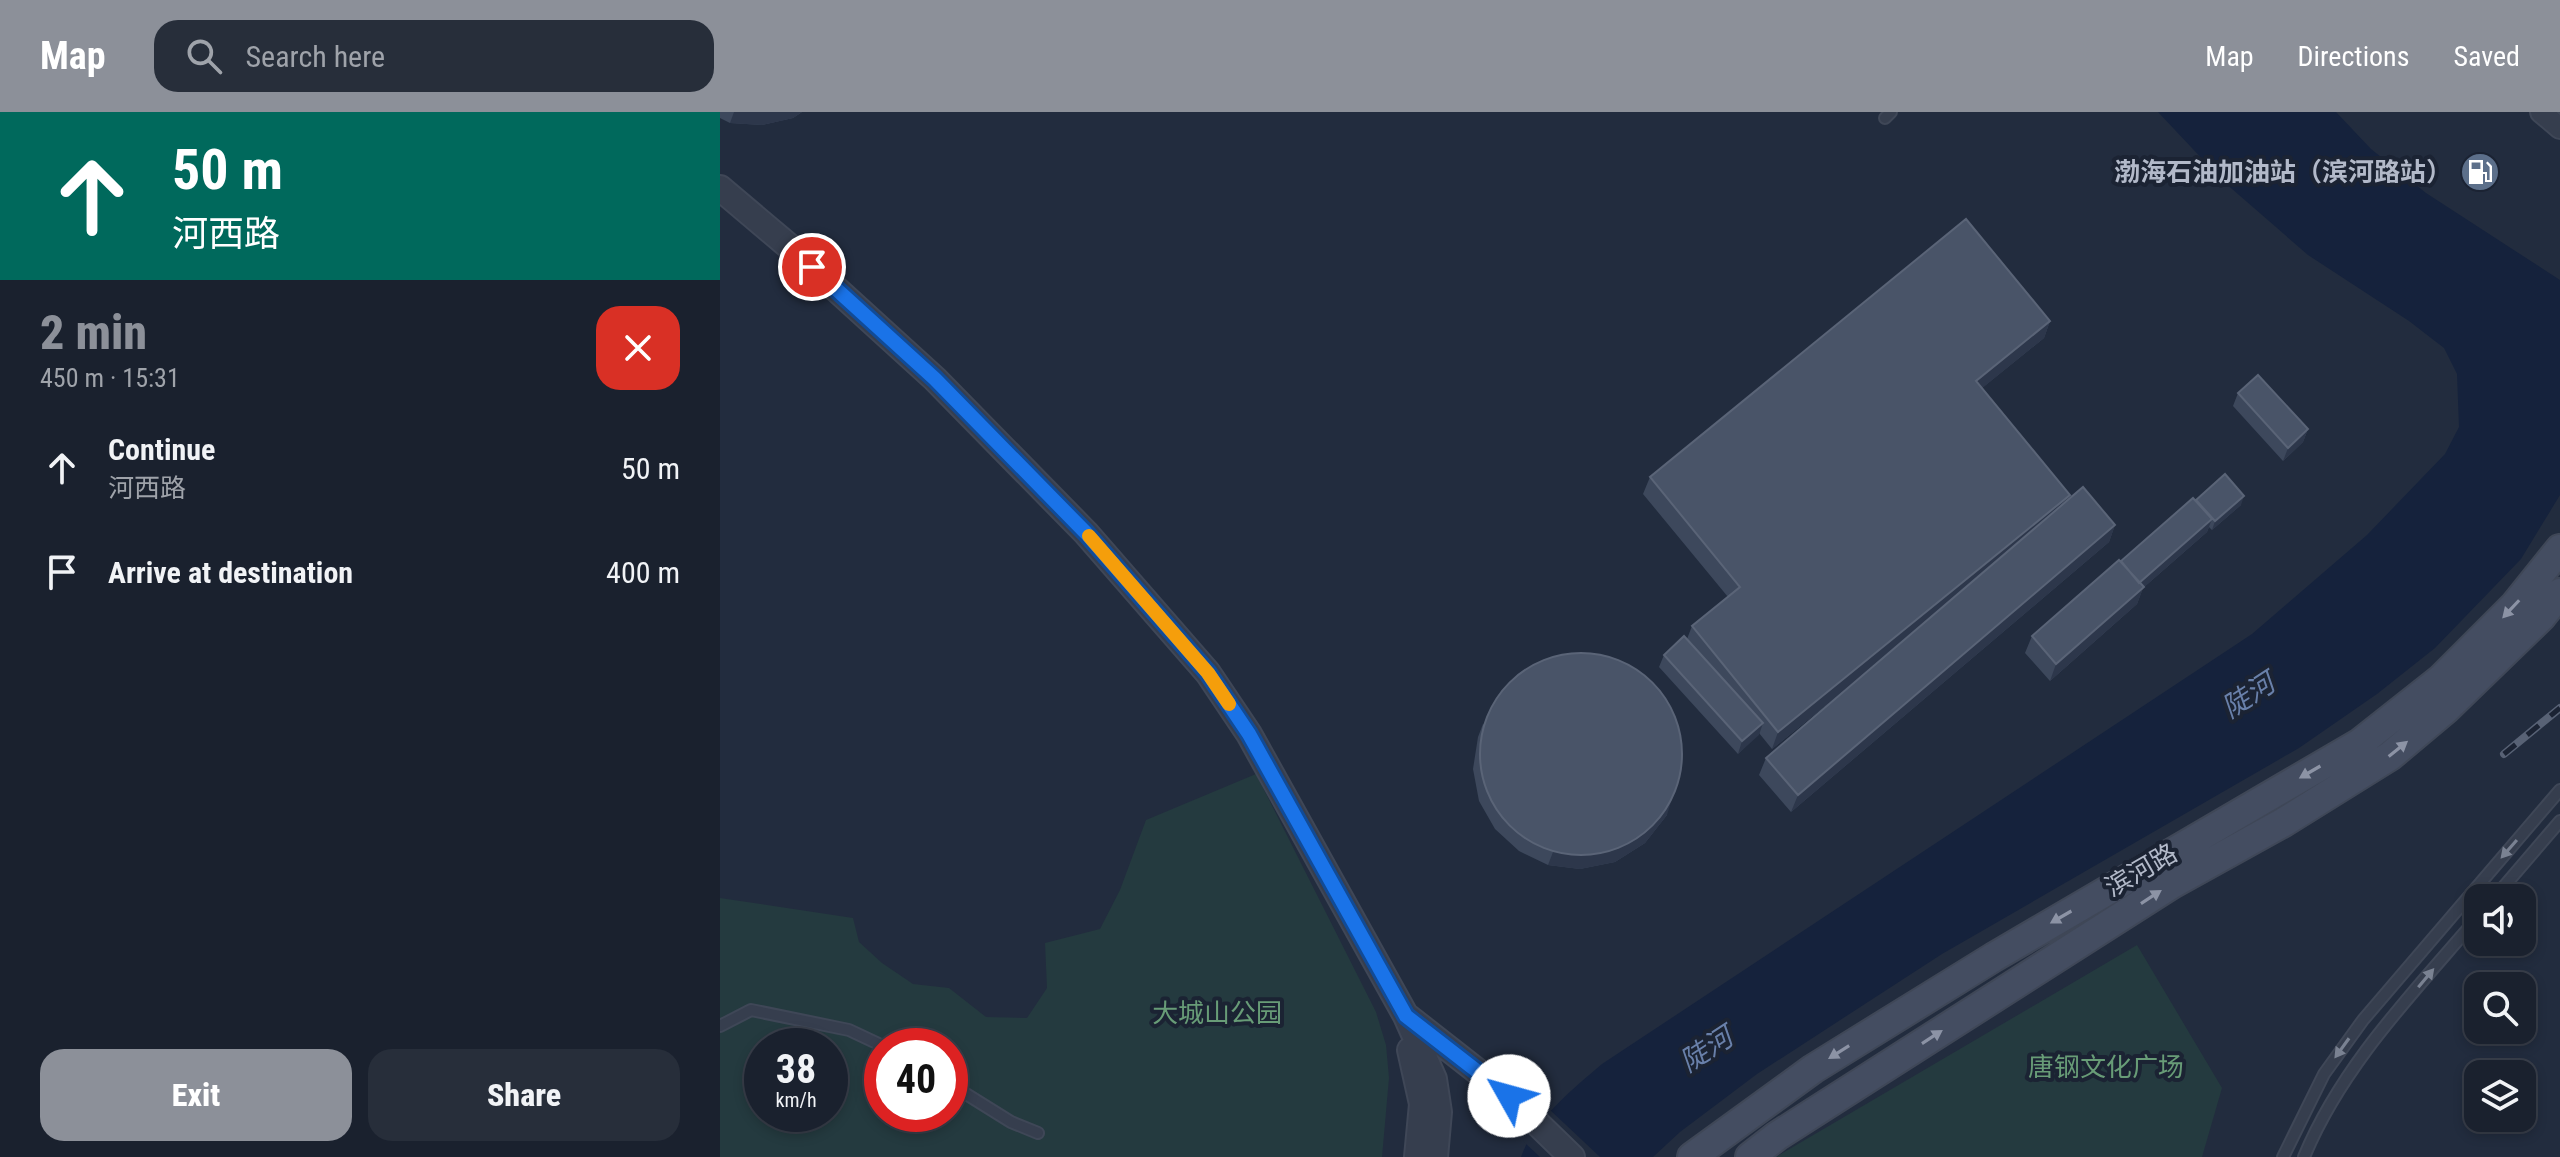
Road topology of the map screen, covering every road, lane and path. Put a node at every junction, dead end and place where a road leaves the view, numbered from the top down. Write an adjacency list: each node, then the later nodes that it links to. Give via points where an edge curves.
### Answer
1 (2541, 112): 2 (street)
2 (2560, 128)
3 (720, 188): 10 (street, via 935,379 1086,533 1208,673 1249,734)
4 (2560, 549): 18 (main road, 滨河路, one-way to 18, via 2515,605 2441,679 2360,743 1813,1069)
5 (2560, 593): 19 (main road, 滨河路, one-way to 5, via 2172,884 2390,756 2446,709)
6 (2560, 790): 20 (lane, one-way to 20, via 2363,1020 2324,1074)
7 (2560, 821): 8 (lane)
8 (2506, 884)
9 (2464, 933): 21 (lane, one-way to 9, via 2372,1041)
10 (1406, 1016): 15 (street, via 1422,1104); 16 (street, via 1434,1079 1439,1112); 17 (street, via 1509,1096)
11 (720, 1026): 12 (lane, via 751,1010)
12 (864, 1037)
13 (968, 1095): 14 (lane)
14 (1038, 1133)
15 (1417, 1157)
16 (1435, 1157)
17 (1572, 1157)
18 (1692, 1157)
19 (1750, 1157)
20 (2283, 1157)
21 (2304, 1157)

